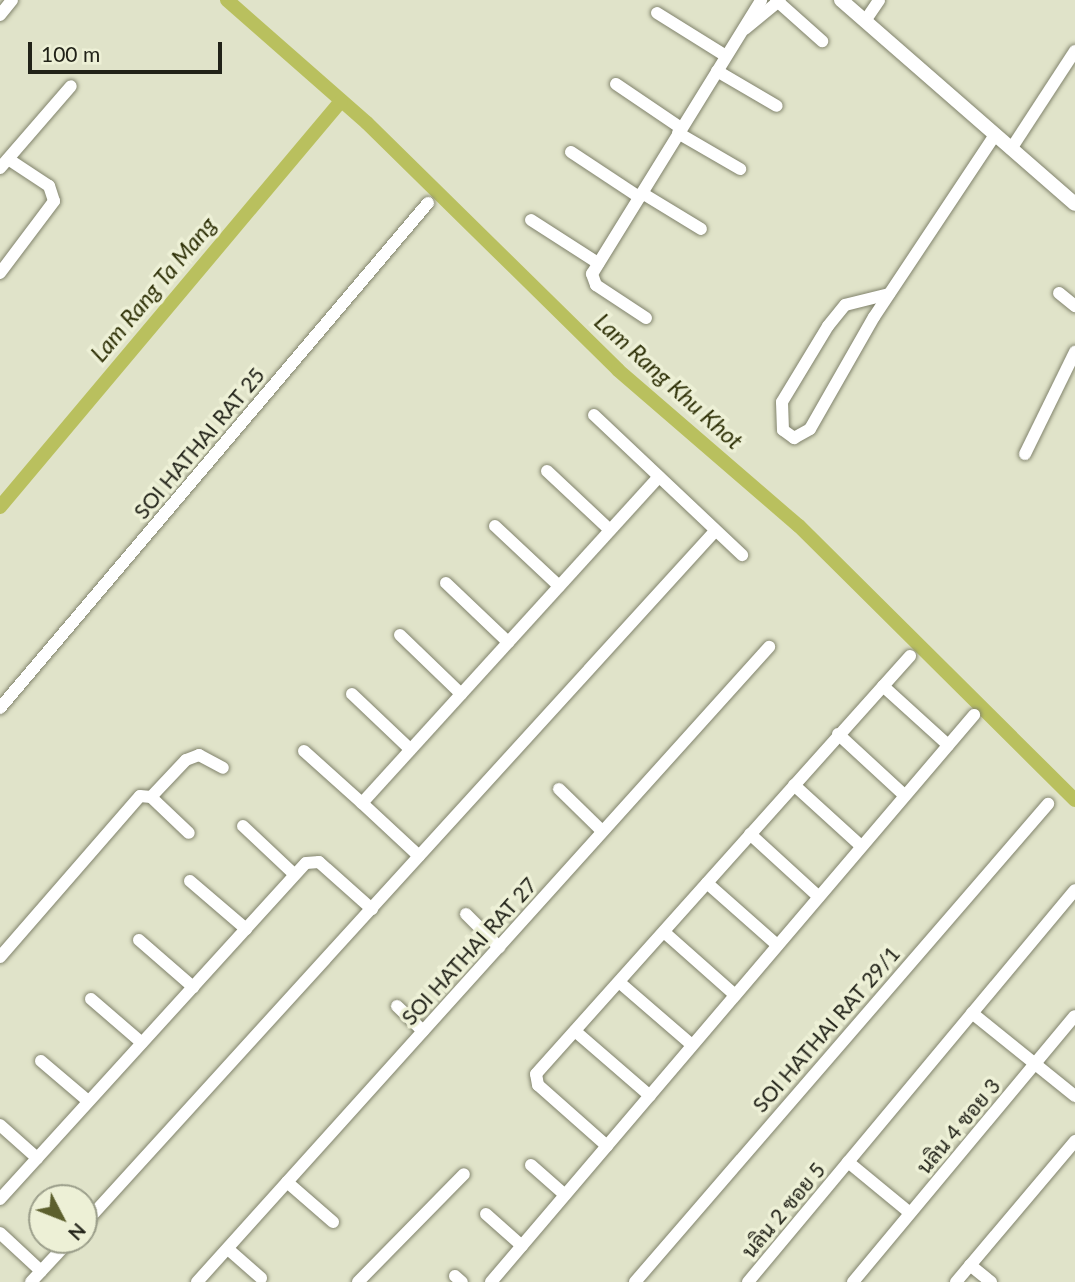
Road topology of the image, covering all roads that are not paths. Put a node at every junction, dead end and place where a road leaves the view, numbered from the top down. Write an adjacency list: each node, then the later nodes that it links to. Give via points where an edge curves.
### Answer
1 (12, 0): 7 (street)
2 (761, 0): 9 (street)
3 (879, 0): 8 (street)
4 (778, 1): 9 (street); 10 (street)
5 (849, 3): 8 (street)
6 (657, 13): 12 (street)
7 (0, 15)
8 (865, 21): 18 (street)
9 (745, 29): 12 (street)
10 (822, 41)
11 (1075, 51): 19 (street)
12 (726, 56): 13 (street)
13 (716, 71): 16 (street); 17 (street)
14 (616, 84): 17 (street)
15 (71, 86): 21 (street)
16 (777, 106)
17 (680, 130): 22 (street); 23 (street)
18 (995, 135): 19 (street); 31 (street)
19 (1011, 149): 25 (street)
20 (571, 152): 23 (street)
21 (4, 164): 29 (street, via 48,186 54,201)
22 (740, 169)
23 (640, 195): 27 (street); 28 (street)
24 (428, 203): 52 (street, SOI HATHAI RAT 25)
25 (1075, 204)
26 (531, 220): 28 (street)
27 (701, 229)
28 (598, 263): 33 (street, via 592,274 596,285)
29 (0, 273)
30 (1059, 293): 32 (street)
31 (888, 294): 31 (street, via 845,305 828,326 782,402 783,430 794,438 810,429)
32 (1075, 306)
33 (646, 318)
34 (1075, 352): 36 (street)
35 (594, 415): 38 (street)
36 (1025, 454)
37 (547, 471): 40 (street)
38 (659, 477): 40 (street); 41 (street)
39 (495, 526): 44 (street)
40 (610, 530): 44 (street)
41 (716, 531): 42 (street); 70 (street)
42 (742, 555)
43 (446, 583): 46 (street)
44 (559, 586): 46 (street)
45 (400, 635): 51 (street)
46 (508, 642): 51 (street)
47 (769, 647): 66 (street, SOI HATHAI RAT 27)
48 (910, 656): 49 (street)
49 (883, 686): 54 (street); 55 (street)
50 (352, 694): 56 (street)
51 (461, 694): 56 (street)
52 (0, 708)
53 (974, 715): 55 (street)
54 (838, 734): 59 (street); 61 (street)
55 (948, 745): 61 (street)
56 (410, 749): 63 (street)
57 (304, 751): 63 (street)
58 (223, 768): 62 (street, via 199,755 186,760)
59 (793, 785): 68 (street); 69 (street)
60 (559, 789): 66 (street)
61 (904, 795): 69 (street)
62 (151, 797): 67 (street); 83 (street, via 140,796)
63 (362, 803): 70 (street)
64 (1048, 804): 125 (street, SOI HATHAI RAT 29/1)
65 (243, 826): 71 (street)
66 (602, 831): 82 (street, SOI HATHAI RAT 27)
67 (190, 833)
68 (750, 834): 73 (street); 75 (street)
69 (861, 846): 75 (street)
70 (419, 856): 76 (street)
71 (295, 874): 76 (street, via 310,861 319,862); 78 (street)
72 (190, 881): 78 (street)
73 (707, 883): 79 (street); 81 (street)
74 (1075, 890): 89 (street, นลิน 2 ซอย 5)
75 (819, 897): 81 (street)
76 (372, 909): 110 (street)
77 (466, 914): 82 (street)
78 (246, 929): 85 (street)
79 (664, 932): 84 (street); 86 (street)
80 (139, 940): 85 (street)
81 (777, 945): 86 (street)
82 (499, 947): 91 (street, SOI HATHAI RAT 27)
83 (0, 957)
84 (620, 982): 92 (street); 94 (street)
85 (193, 987): 93 (street)
86 (735, 995): 94 (street)
87 (91, 999): 93 (street)
88 (397, 1006): 91 (street)
89 (972, 1013): 96 (street); 104 (street, นลิน 2 ซอย 5)
90 (1075, 1016): 96 (street, นลิน 4 ซอย 3)
91 (423, 1031): 107 (street, SOI HATHAI RAT 27)
92 (575, 1031): 97 (street); 102 (street, via 536,1080)
93 (142, 1043): 99 (street)
94 (692, 1045): 97 (street)
95 (41, 1061): 99 (street)
96 (1035, 1064): 98 (street); 111 (street, นลิน 4 ซอย 3)
97 (650, 1096): 102 (street)
98 (1075, 1096)
99 (88, 1101): 103 (street)
100 (0, 1125): 103 (street)
101 (1075, 1141): 118 (street)
102 (607, 1146): 108 (street)
103 (37, 1158): 109 (street)
104 (848, 1163): 111 (street); 126 (street, นลิน 2 ซอย 5)
105 (531, 1165): 108 (street)
106 (464, 1174): 123 (street)
107 (287, 1182): 113 (street); 116 (street, SOI HATHAI RAT 27)
108 (565, 1195): 115 (street)
109 (0, 1199)
110 (98, 1209)
111 (910, 1213): 127 (street, นลิน 4 ซอย 3)
112 (486, 1214): 115 (street)
113 (333, 1222)
114 (0, 1233): 119 (street)
115 (522, 1246): 124 (street)
116 (228, 1248): 120 (street); 122 (street, SOI HATHAI RAT 27)
117 (57, 1254): 119 (street)
118 (970, 1265): 128 (street); 129 (street)
119 (41, 1271): 121 (street)
120 (261, 1278)
121 (31, 1282)
122 (197, 1282)
123 (358, 1282)
124 (491, 1282)
125 (635, 1282)
126 (748, 1282)
127 (853, 1282)
128 (956, 1282)
129 (991, 1282)

